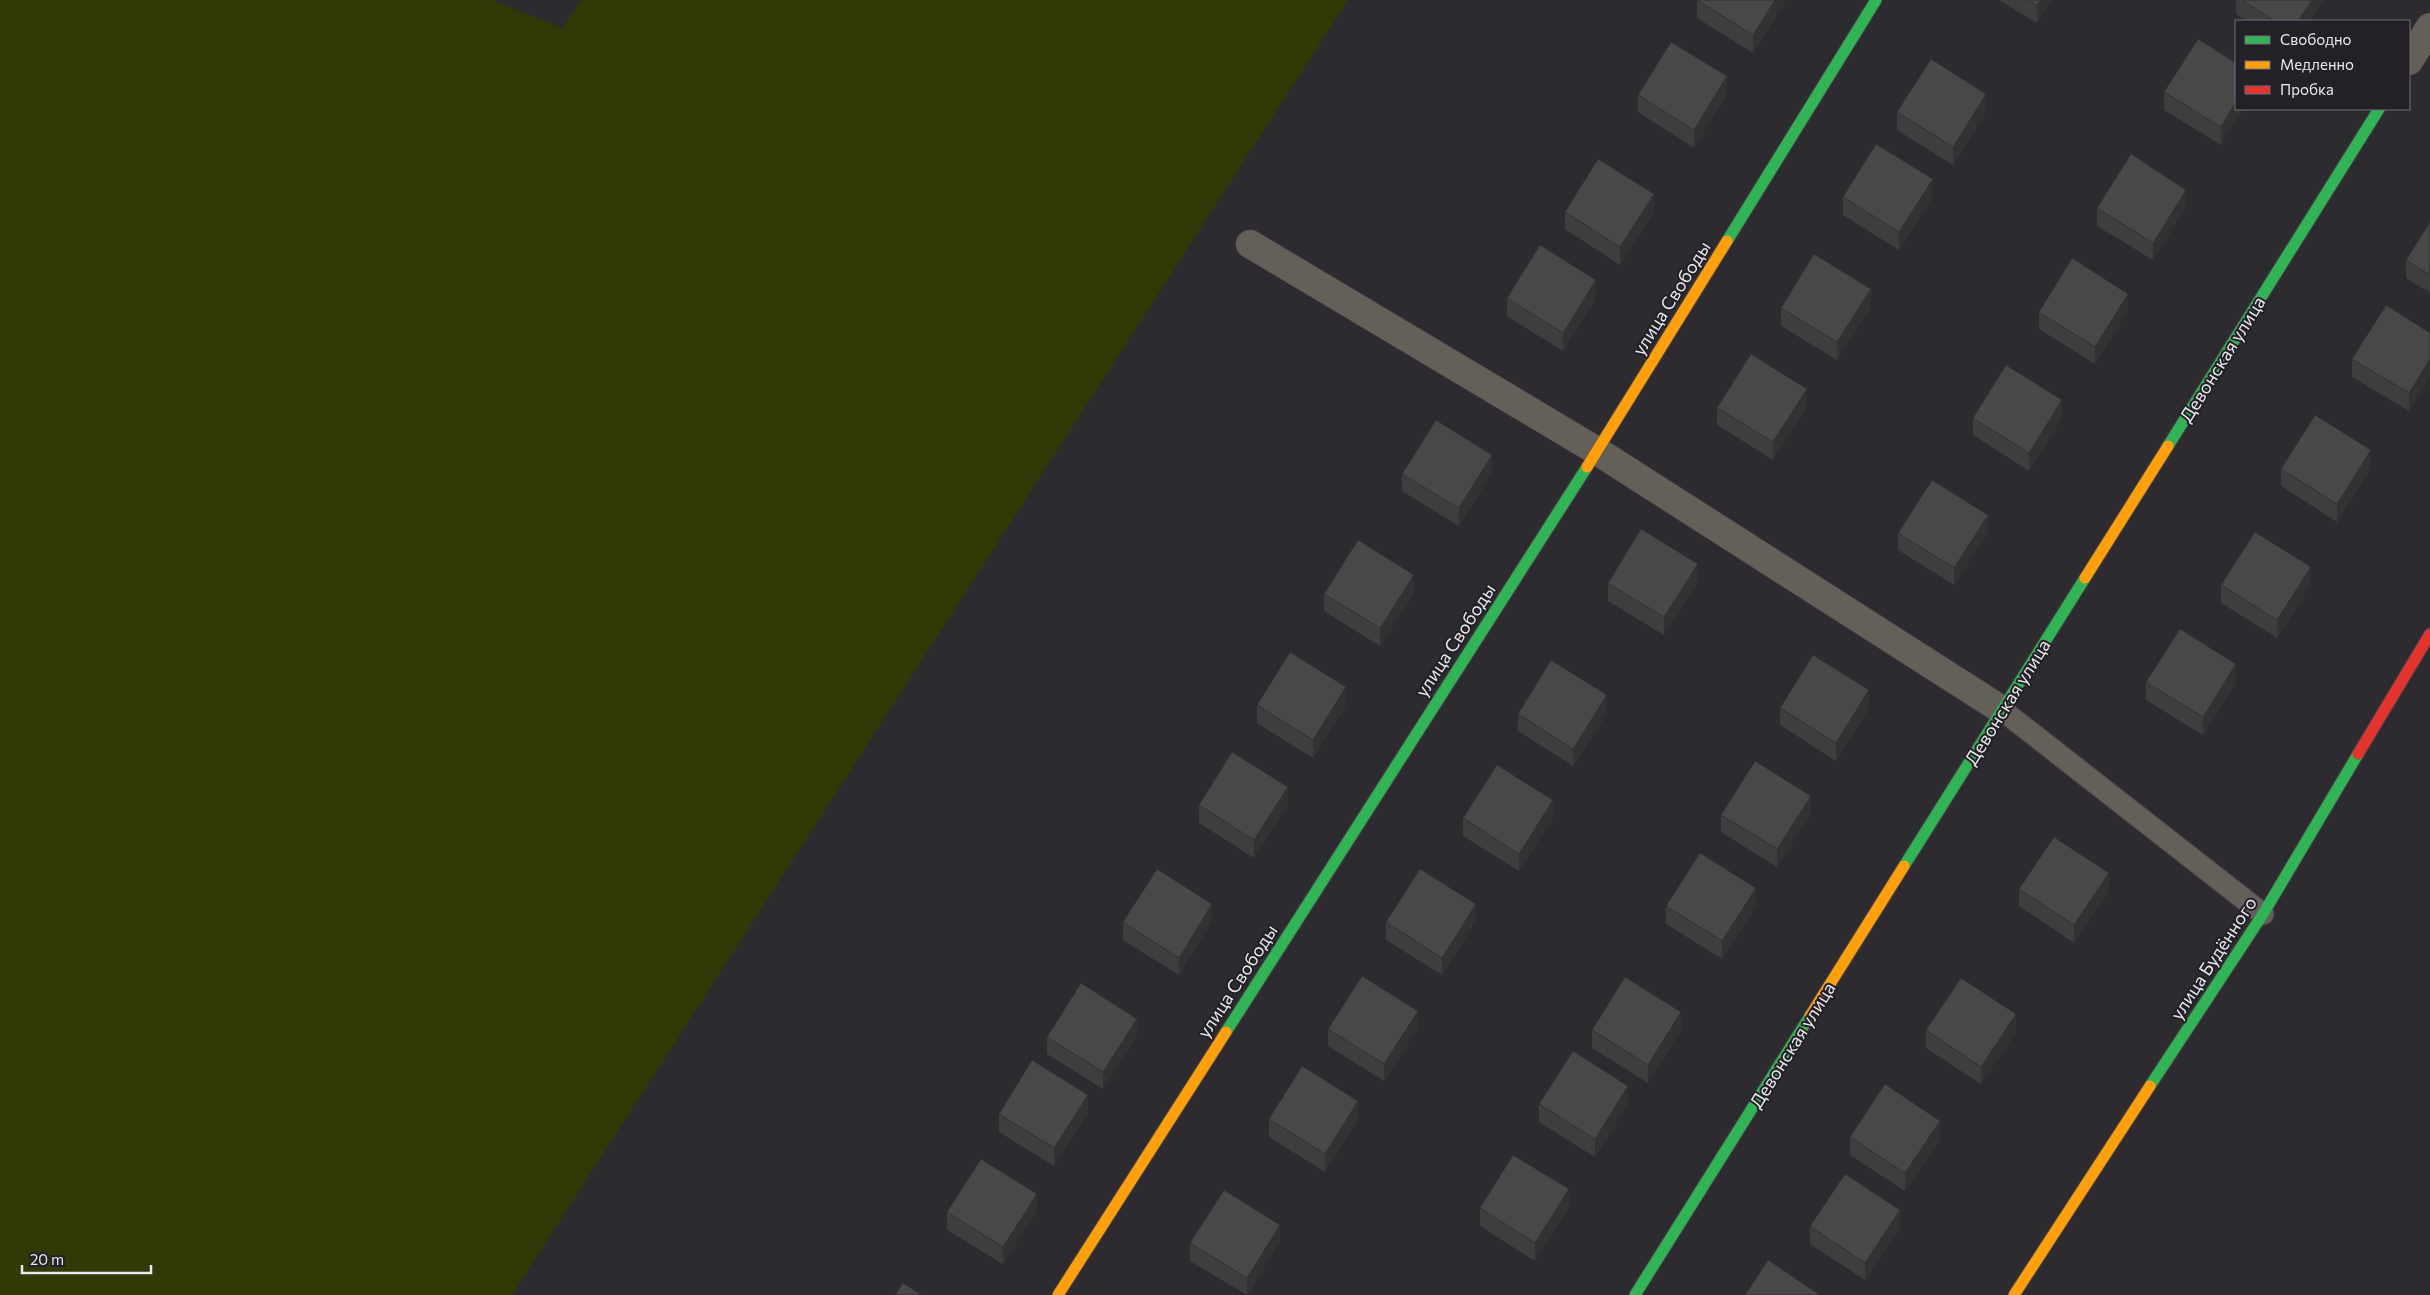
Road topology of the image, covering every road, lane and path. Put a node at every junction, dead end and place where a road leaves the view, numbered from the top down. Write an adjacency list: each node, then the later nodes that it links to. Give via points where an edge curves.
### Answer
1 (1876, 0): 6 (street, улица Свободы)
2 (2430, 27): 3 (street)
3 (2410, 59)
4 (2378, 110): 8 (street, Девонская улица)
5 (1250, 244): 6 (street)
6 (1597, 451): 8 (street); 10 (street, улица Свободы)
7 (2430, 634): 9 (street, улица Будённого)
8 (2002, 710): 9 (lane); 11 (street, Девонская улица)
9 (2263, 914): 12 (street, улица Будённого)
10 (1058, 1295)
11 (1635, 1295)
12 (2014, 1295)

